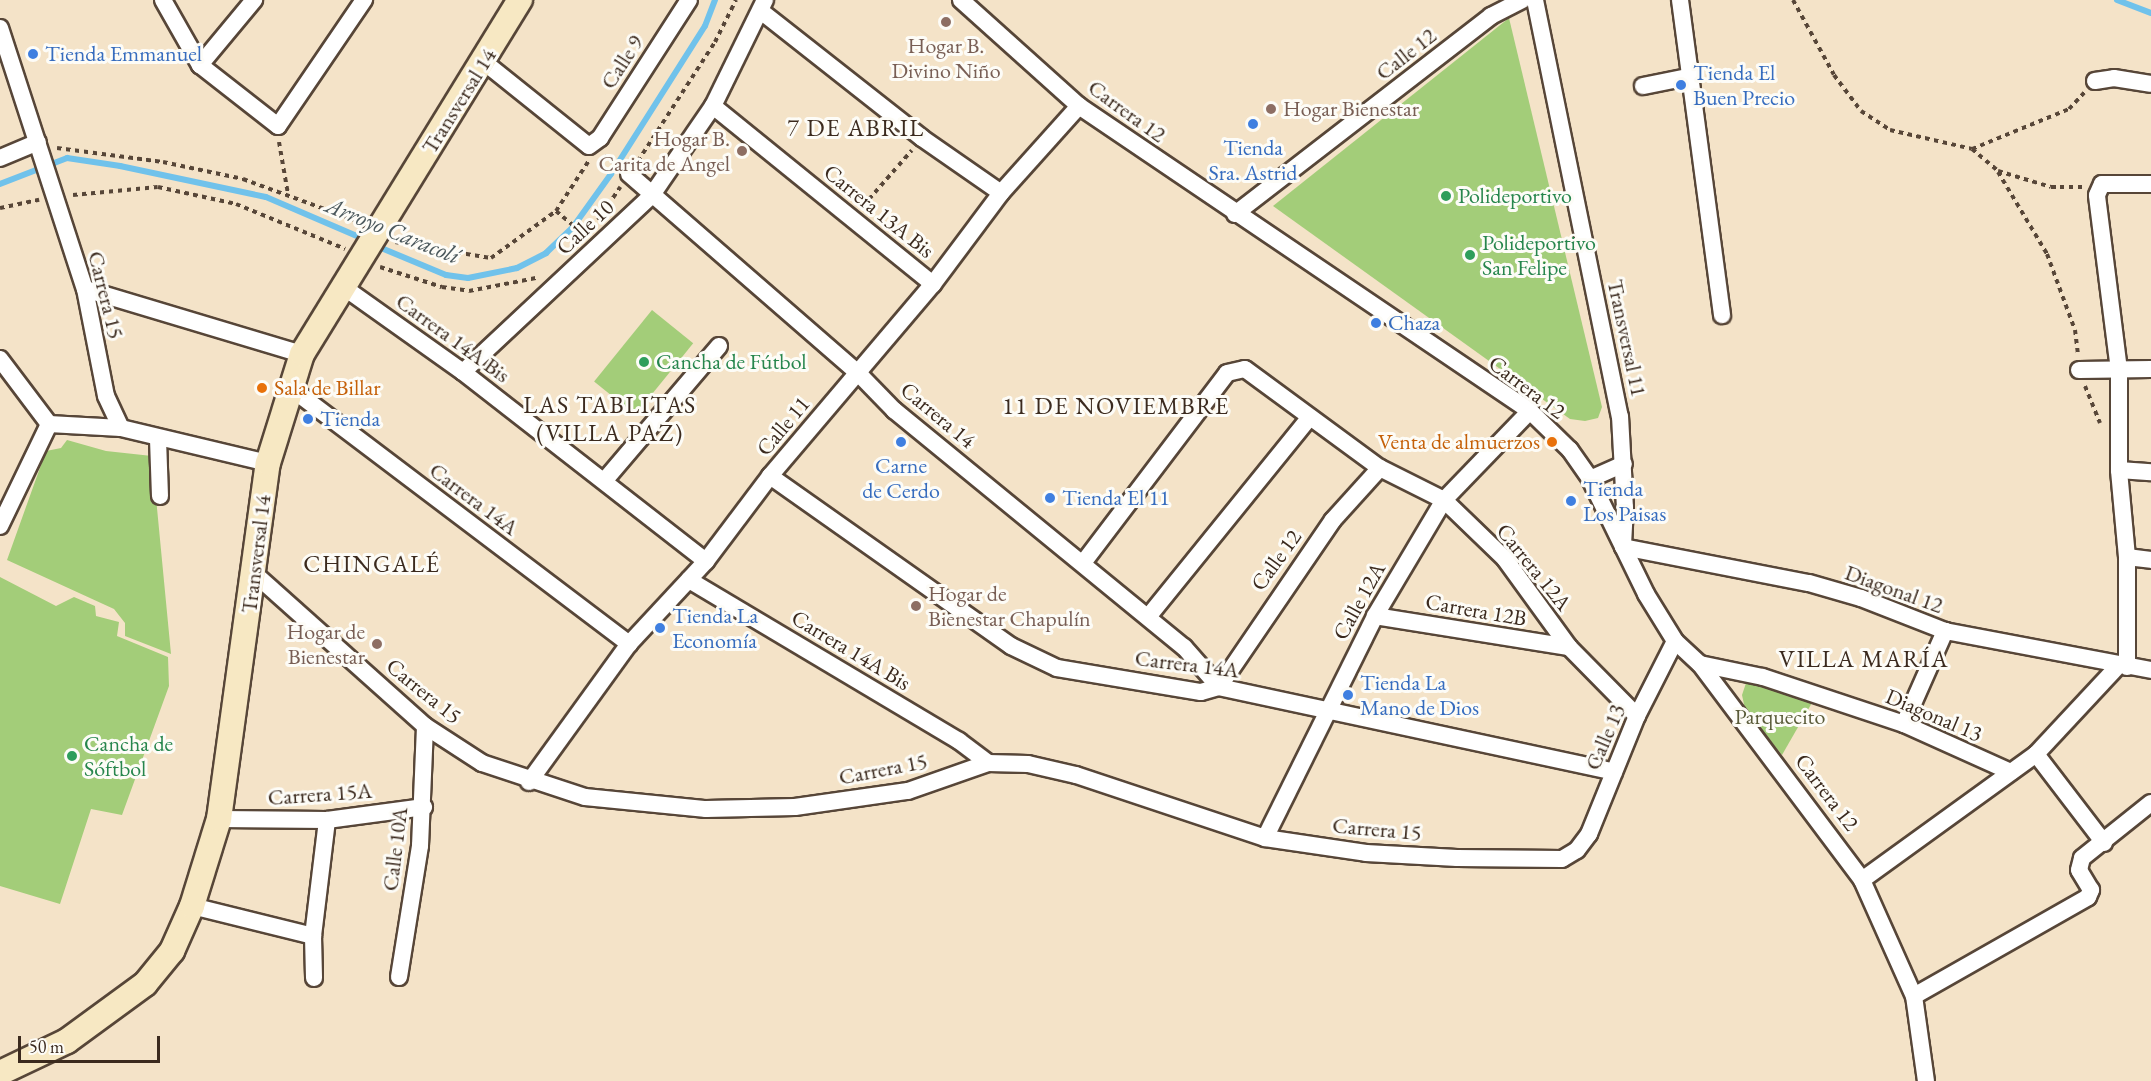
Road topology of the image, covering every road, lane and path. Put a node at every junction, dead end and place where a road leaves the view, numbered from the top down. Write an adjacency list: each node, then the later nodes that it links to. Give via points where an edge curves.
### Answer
1 (163, 0): 15 (street)
2 (255, 0): 15 (street)
3 (364, 0): 22 (street)
4 (520, 0): 14 (street, Transversal 14)
5 (689, 0): 26 (street, Calle 9)
6 (736, 0): 30 (path, via 715,42)
7 (961, 0): 21 (street, Carrera 12)
8 (1522, 0): 39 (street, Calle 12, via 1491,16)
9 (1535, 0): 68 (street, Transversal 11, via 1620,416)
10 (1680, 0): 16 (street)
11 (1793, 0): 24 (path, via 1834,75 1861,111 1890,130)
12 (764, 6): 20 (street, Calle 10); 23 (street)
13 (0, 28): 25 (street, Carrera 15)
14 (484, 62): 26 (street); 44 (street, Transversal 14)
15 (200, 65): 22 (street)
16 (1693, 76): 19 (street); 51 (street)
17 (2095, 81): 18 (street, via 2114,78); 24 (path, via 2069,109)
18 (2151, 84)
19 (1643, 86)
20 (712, 106): 36 (street, Calle 10); 40 (street, Carrera 13A Bis)
21 (1079, 106): 33 (street, Calle 11); 39 (street, Carrera 12)
22 (278, 126): 35 (path)
23 (922, 138): 33 (street); 40 (path)
24 (1972, 149): 29 (path)
25 (42, 151): 28 (street); 34 (street, Carrera 15); 35 (path, via 64,147 163,162 243,179)
26 (590, 152): 38 (path)
27 (604, 155): 30 (path)
28 (0, 158)
29 (1998, 171): 32 (path, via 2051,187); 56 (path, via 2047,254 2075,330)
30 (626, 172): 36 (street, Carrera 14); 41 (path)
31 (2151, 184): 32 (street)
32 (2099, 187): 57 (street)
33 (1001, 193): 48 (street, Calle 11)
34 (53, 194): 37 (path); 46 (path, via 158,187 236,204); 50 (street, Carrera 15)
35 (289, 195): 44 (path, via 355,219)
36 (652, 195): 58 (street, Calle 10); 59 (street, Carrera 14)
37 (0, 208)
38 (556, 211): 43 (path); 44 (path, via 491,258 400,244)
39 (1235, 214): 61 (street, Carrera 12)
40 (853, 218): 48 (street, Carrera 13A Bis)
41 (595, 224)
42 (591, 230): 45 (path)
43 (580, 231)
44 (375, 234): 46 (street, Transversal 14)
45 (578, 244)
46 (354, 255): 47 (path, via 442,287 469,291 501,287); 49 (street, Transversal 14)
47 (545, 272)
48 (933, 284): 59 (street, Calle 11)
49 (342, 286): 53 (street, Transversal 14); 58 (street, Carrera 14A Bis)
50 (85, 289): 53 (street); 65 (street, Carrera 15, via 106,396)
51 (1722, 315)
52 (719, 346): 74 (street)
53 (302, 354): 60 (street, Transversal 14)
54 (0, 359): 63 (street)
55 (2151, 369): 57 (street)
56 (2079, 370): 57 (street); 64 (path)
57 (2119, 370): 70 (street)
58 (463, 372): 74 (street, Carrera 14A Bis)
59 (858, 373): 72 (street, Calle 11); 82 (street, Carrera 14, via 894,410)
60 (292, 389): 67 (street, Transversal 14); 89 (street, Carrera 14A)
61 (1530, 411): 73 (street, Carrera 12, via 1569,450); 76 (street, Calle 12A)
62 (1310, 417): 69 (street, Carrera 12A); 82 (street, Carrera 12A, via 1245,369 1227,373); 86 (street)
63 (49, 424): 65 (street); 77 (street)
64 (2101, 426)
65 (121, 428): 66 (street)
66 (158, 439): 67 (street); 75 (street)
67 (268, 463): 83 (street, Transversal 14)
68 (1624, 464): 73 (street); 78 (street, Transversal 11)
69 (1380, 468): 76 (street, Carrera 12A); 94 (street, Calle 12, via 1333,520)
70 (2119, 470): 71 (street); 79 (street)
71 (2151, 472)
72 (770, 476): 81 (street, Calle 11); 94 (street, Carrera 14A, via 1011,646 1057,668 1201,692)
73 (1590, 479): 78 (street, Carrera 12)
74 (604, 480): 81 (street, Carrera 14A Bis)
75 (160, 496)
76 (1444, 500): 85 (street, Calle 12A); 90 (street, Carrera 12A, via 1505,559)
77 (0, 526)
78 (1623, 547): 87 (street, Diagonal 12, via 1809,583 1861,598); 88 (street, Carrera 12)
79 (2127, 557): 80 (street); 92 (street)
80 (2151, 560)
81 (706, 561): 84 (street, Calle 11)
82 (1083, 563): 86 (street, Carrera 14)
83 (255, 574): 98 (street, Carrera 15); 106 (street, Transversal 14)
84 (689, 580): 89 (street, Calle 11); 100 (street, Carrera 14A Bis, via 950,736)
85 (1375, 616): 90 (street, Carrera 12B); 95 (street, Calle 12A)
86 (1148, 617): 94 (street, Carrera 14, via 1184,647)
87 (1945, 631): 92 (street, Diagonal 12); 97 (street)
88 (1675, 641): 91 (street, Carrera 12); 96 (street, Calle 13)
89 (629, 644): 103 (street, Calle 11)
90 (1569, 647): 96 (street, Carrera 12A)
91 (1700, 664): 97 (street, Diagonal 13, via 1762,677); 111 (street, Carrera 12)
92 (2122, 667): 93 (street, Diagonal 12); 99 (street)
93 (2151, 670)
94 (1219, 687): 95 (street, Carrera 14A)
95 (1325, 711): 101 (street, Carrera 14A); 108 (street, Calle 12A)
96 (1637, 716): 101 (street, Calle 13)
97 (1904, 724): 102 (street, Diagonal 13)
98 (425, 726): 103 (street, Carrera 15, via 482,763); 105 (street, Calle 10A)
99 (2036, 754): 102 (street); 109 (street)
100 (988, 764): 103 (street, Carrera 15, via 908,791 795,807 706,809 585,797); 108 (street, Carrera 15, via 1028,764 1076,775)
101 (1614, 771): 110 (street, Calle 13, via 1589,834)
102 (2011, 772): 111 (street)
103 (530, 782)
104 (2151, 803): 109 (street)
105 (424, 807): 107 (street, Carrera 15A); 114 (street, Calle 10A)
106 (219, 819): 107 (street, Carrera 15A); 112 (street, Transversal 14)
107 (327, 820): 113 (street)
108 (1265, 838): 110 (street, Carrera 15, via 1366,853 1457,858 1562,859)
109 (2104, 843): 116 (street, via 2080,864 2091,890 2088,897)
110 (1576, 850)
111 (1862, 880): 116 (street, Carrera 12)
112 (192, 906): 113 (street); 117 (street, Transversal 14, via 172,951 145,984 67,1041)
113 (313, 936): 115 (street)
114 (399, 977)
115 (314, 978)
116 (1914, 996): 118 (street, Carrera 12)
117 (0, 1073)
118 (1926, 1081)

